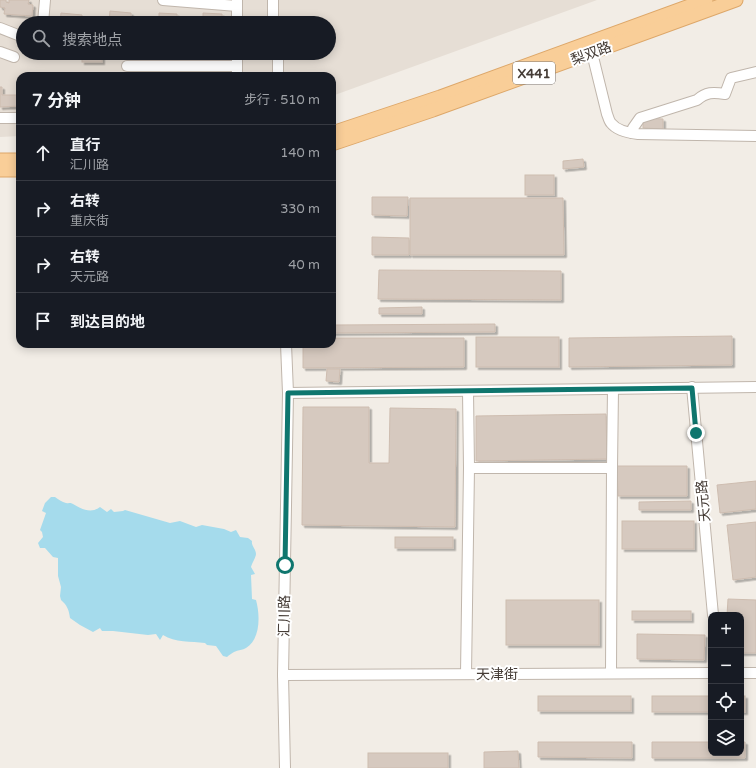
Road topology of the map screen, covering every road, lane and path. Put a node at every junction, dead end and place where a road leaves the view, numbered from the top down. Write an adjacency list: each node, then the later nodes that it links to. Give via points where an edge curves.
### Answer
1 (45, 0): 8 (street)
2 (163, 0): 7 (street)
3 (273, 0): 10 (street)
4 (278, 0): 11 (street)
5 (706, 0): 27 (main road, 梨双路 / X441)
6 (736, 0): 15 (main road, 梨双路 / X441)
7 (237, 3): 9 (street)
8 (44, 16)
9 (237, 16)
10 (273, 16)
11 (278, 16)
12 (0, 28): 13 (street)
13 (16, 34)
14 (0, 52): 16 (street)
15 (592, 53): 28 (street, via 611,123); 30 (main road, 梨双路 / X441)
16 (14, 57)
17 (237, 60): 21 (street)
18 (272, 60): 22 (street)
19 (278, 60): 23 (street)
20 (127, 66): 21 (street)
21 (237, 71)
22 (273, 72)
23 (278, 72)
24 (756, 72): 28 (street, via 731,78 724,94 704,94 698,100 640,118)
25 (0, 118): 26 (street)
26 (16, 118)
27 (336, 132)
28 (632, 134): 29 (street)
29 (756, 136)
30 (336, 143)
31 (0, 160): 32 (main road)
32 (16, 160)
33 (0, 170): 34 (main road)
34 (16, 170)
35 (286, 348): 40 (street, 汇川路)
36 (756, 387): 37 (street)
37 (692, 388): 38 (street); 43 (street, 天元路)
38 (613, 389): 39 (street); 42 (street)
39 (468, 391): 40 (street); 41 (street)
40 (288, 393): 49 (street, 汇川路)
41 (469, 468): 42 (street); 48 (street)
42 (612, 468): 45 (street)
43 (713, 612)
44 (756, 672): 47 (street)
45 (611, 673): 46 (street, 天津街); 48 (street, 天津街)
46 (708, 673)
47 (744, 673)
48 (466, 674): 49 (street, 天津街)
49 (283, 675): 50 (street, 汇川路)
50 (285, 768)

